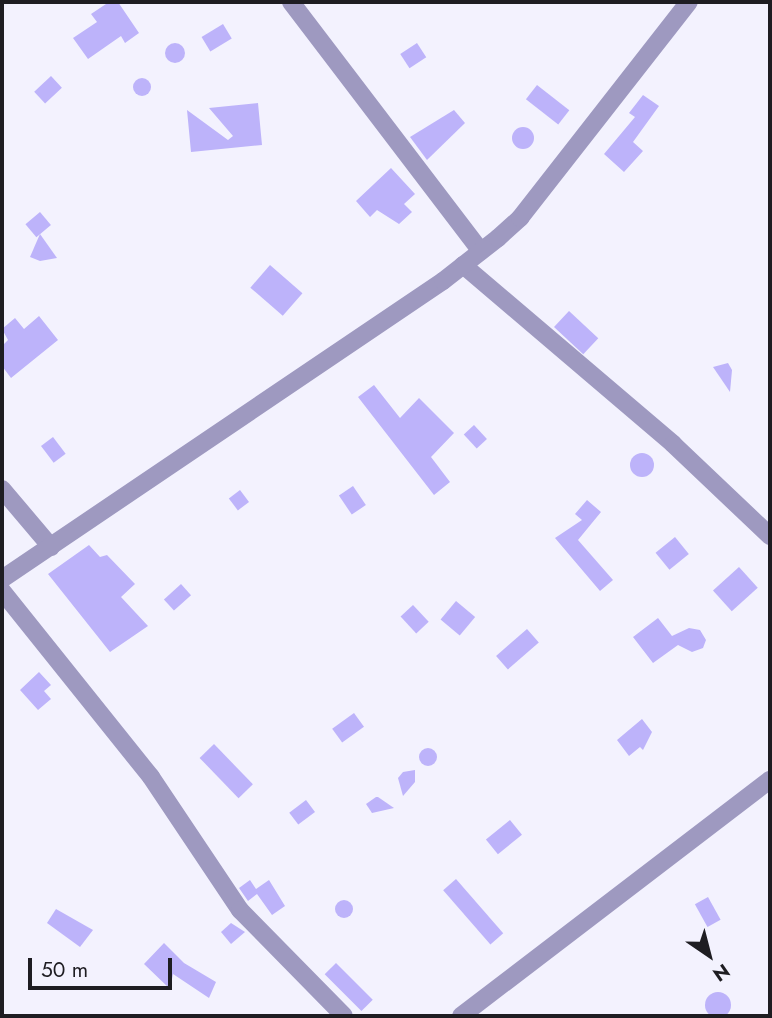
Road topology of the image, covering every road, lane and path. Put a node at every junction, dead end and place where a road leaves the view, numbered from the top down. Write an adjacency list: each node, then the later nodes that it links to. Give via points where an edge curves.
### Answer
1 (291, 2): 3 (street)
2 (689, 2): 3 (street, via 520,218)
3 (481, 251): 4 (street)
4 (463, 265): 6 (street, via 673,444); 7 (street)
5 (2, 489): 7 (street)
6 (770, 536)
7 (51, 547): 8 (street)
8 (2, 579)
9 (2, 591): 11 (street, via 151,777 240,910)
10 (770, 779): 12 (street)
11 (344, 1016)
12 (461, 1016)

